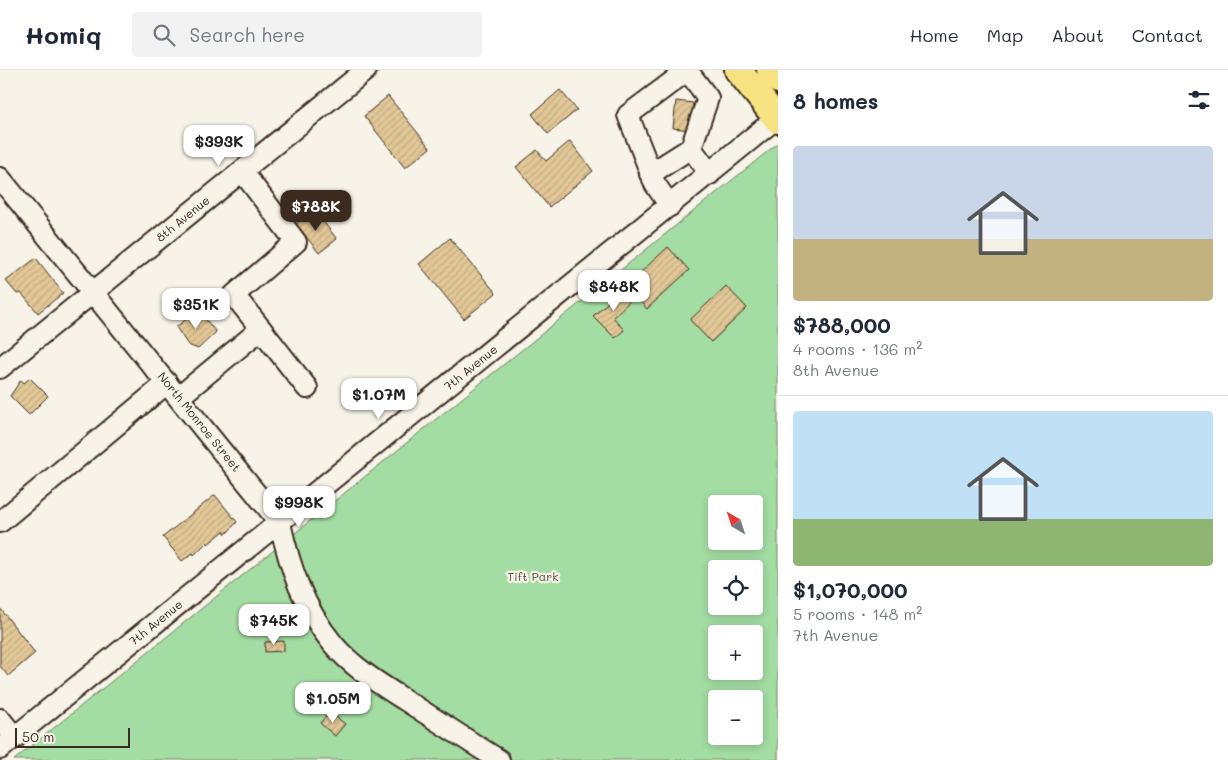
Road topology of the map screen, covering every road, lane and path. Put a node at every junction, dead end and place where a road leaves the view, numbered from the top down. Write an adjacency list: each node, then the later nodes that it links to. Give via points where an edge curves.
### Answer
1 (366, 70): 8 (street, 8th Avenue)
2 (687, 70): 7 (street, via 708,98); 9 (street, via 628,115)
3 (738, 70): 6 (main road)
4 (770, 70): 5 (main road)
5 (778, 80)
6 (778, 118): 10 (street, 7th Avenue)
7 (691, 148): 9 (street); 10 (street)
8 (242, 171): 13 (street, 8th Avenue); 14 (street, via 296,242 234,295)
9 (650, 174): 12 (street)
10 (710, 174): 12 (street, 7th Avenue)
11 (0, 178): 13 (street, North Monroe Street)
12 (670, 206): 19 (street, 7th Avenue)
13 (94, 291): 15 (street, 8th Avenue); 17 (street, North Monroe Street)
14 (261, 329): 16 (street); 17 (street)
15 (0, 368)
16 (307, 388)
17 (173, 390): 18 (street); 19 (street, North Monroe Street)
18 (0, 522)
19 (280, 523): 21 (street, 7th Avenue); 22 (street, North Monroe Street, via 289,565 317,623 334,645 373,679)
20 (0, 719): 21 (street)
21 (7, 743)
22 (498, 760)

